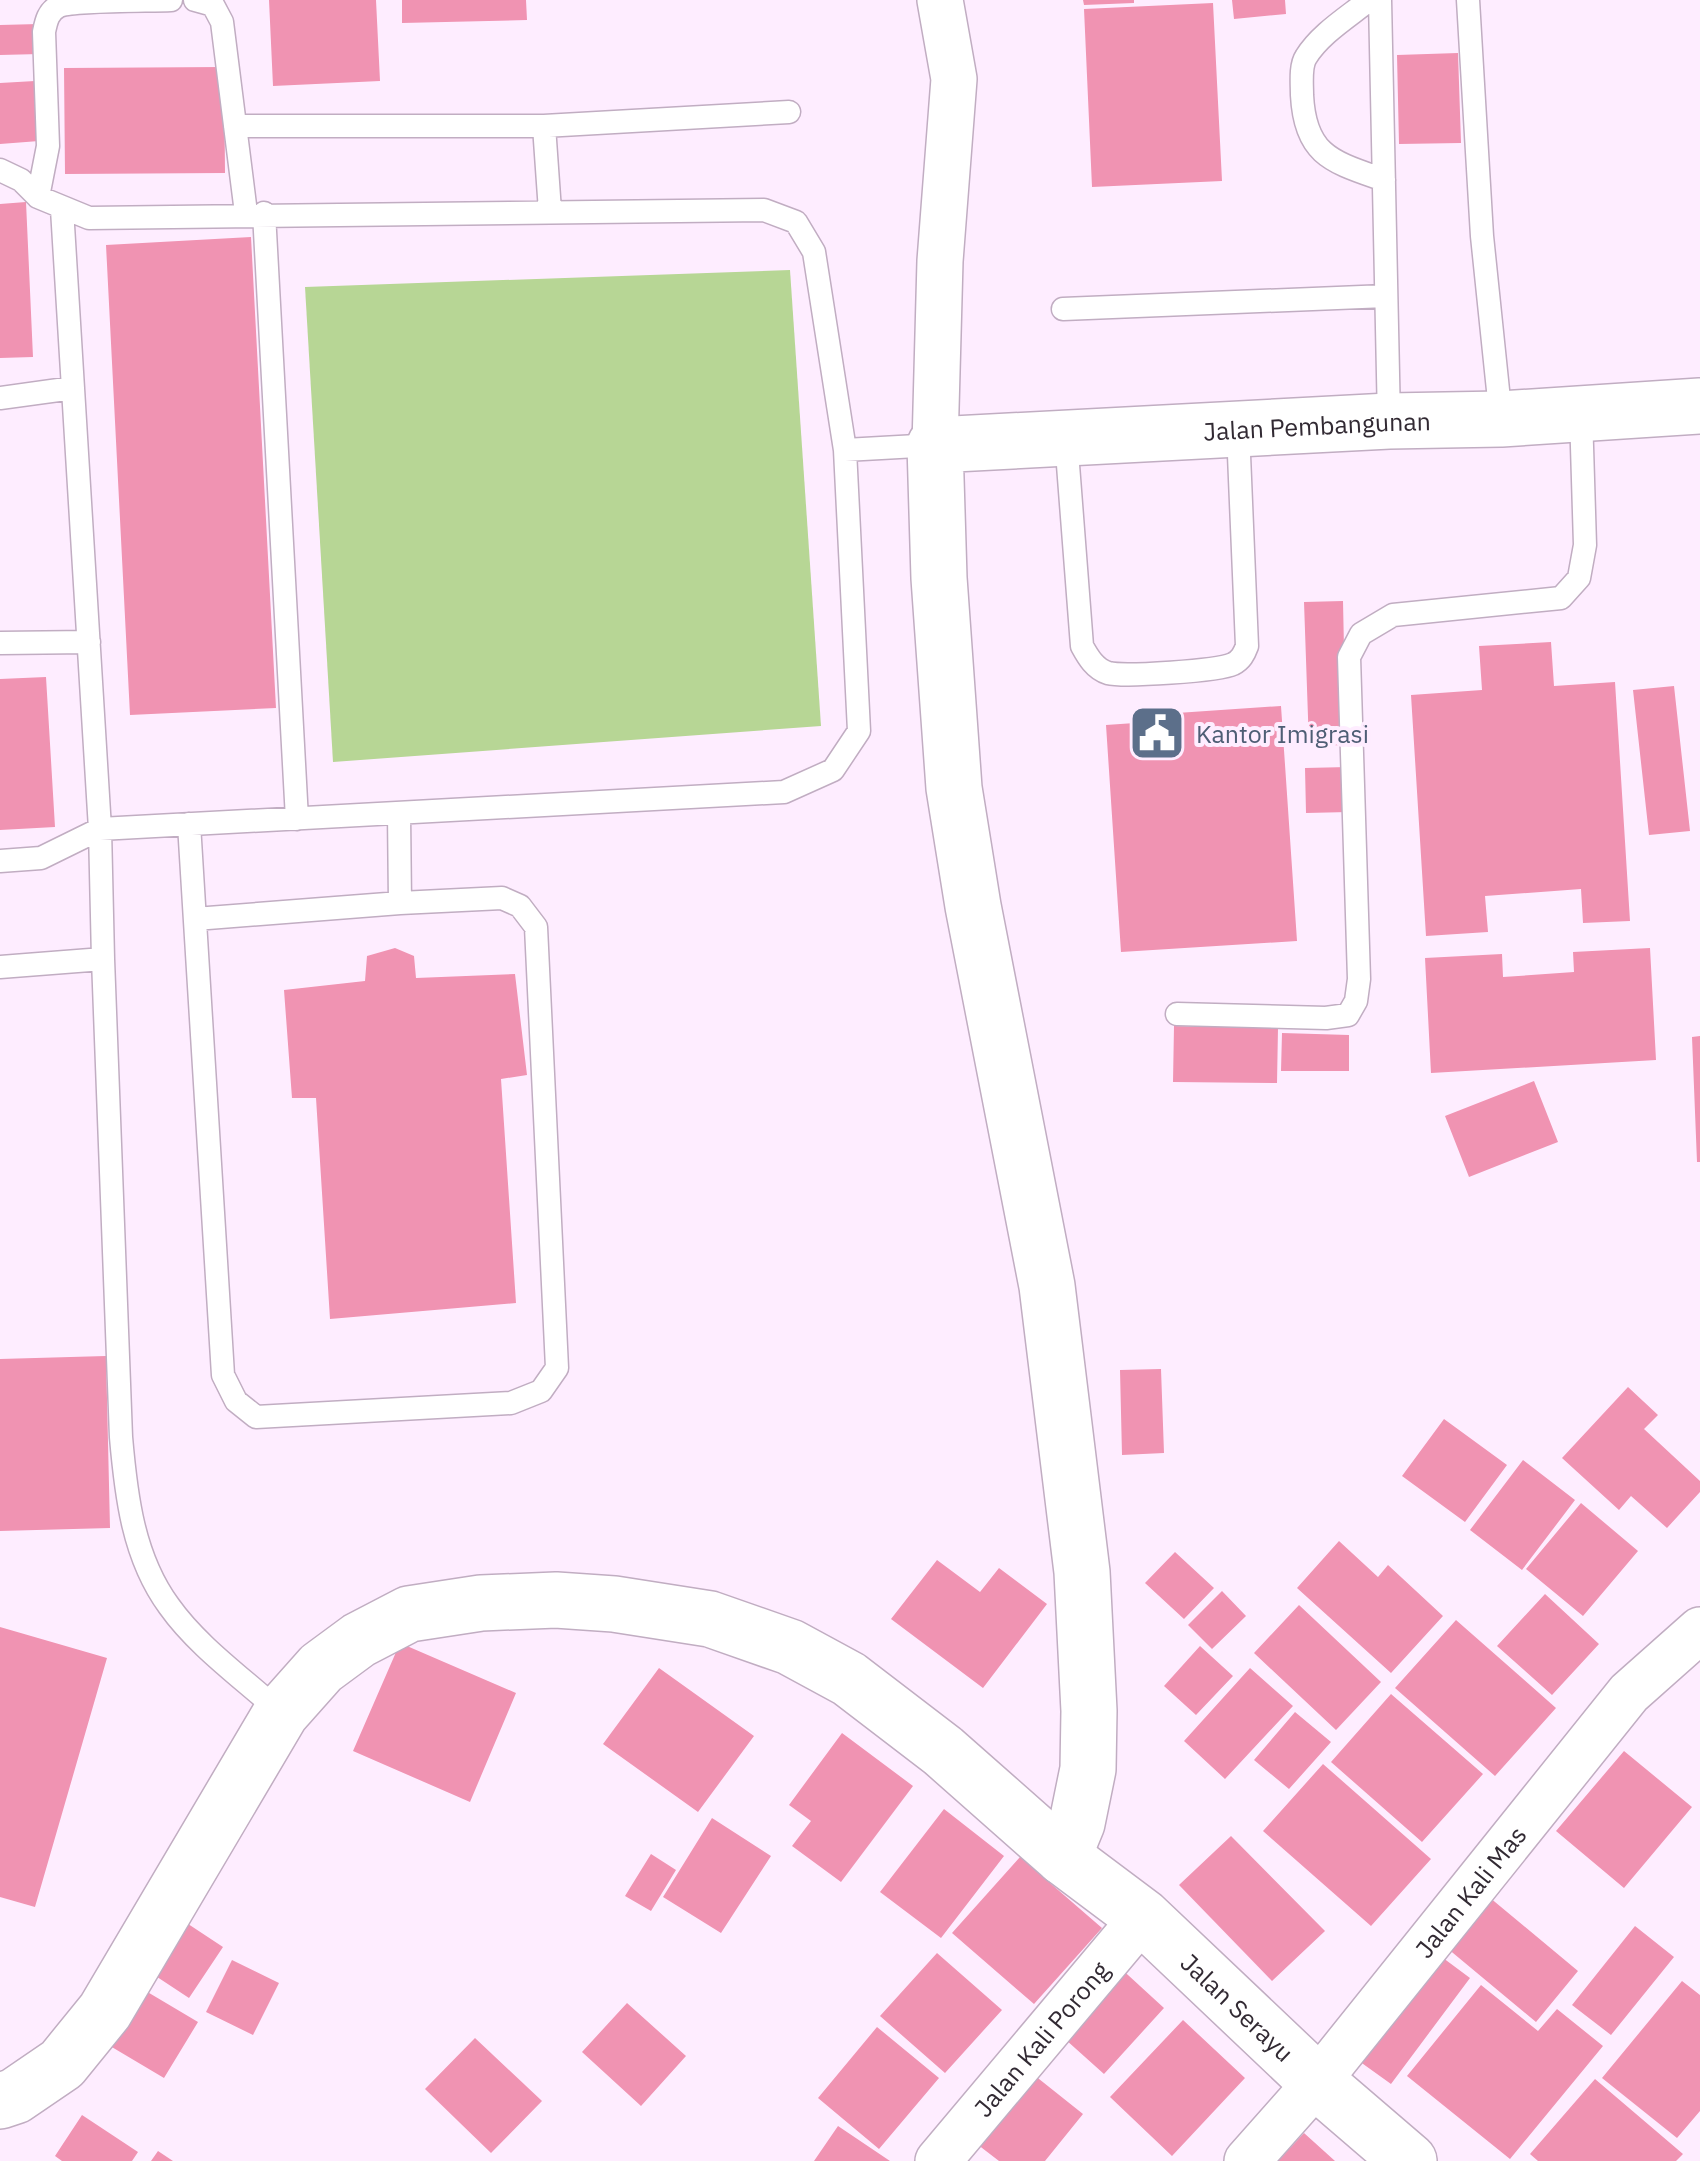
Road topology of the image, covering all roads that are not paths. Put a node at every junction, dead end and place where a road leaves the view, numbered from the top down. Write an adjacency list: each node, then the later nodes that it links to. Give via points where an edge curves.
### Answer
1 (170, 0): 12 (lane, via 75,3 48,16 48,146)
2 (195, 0): 8 (lane, via 213,6 222,22)
3 (940, 0): 26 (street, via 954,79)
4 (1369, 0): 11 (lane, via 1303,60 1303,119 1312,143 1335,162)
5 (1380, 0): 11 (lane)
6 (1468, 0): 22 (lane)
7 (788, 112): 9 (lane)
8 (235, 126): 9 (lane); 15 (lane)
9 (544, 126): 14 (lane)
10 (0, 170): 12 (lane)
11 (1384, 180): 16 (lane)
12 (38, 197): 13 (lane)
13 (62, 209): 15 (lane, via 89,218); 18 (lane)
14 (550, 212): 15 (lane); 27 (lane, via 764,210 796,222 814,252)
15 (255, 214): 31 (lane)
16 (1386, 296): 17 (lane); 23 (lane)
17 (1064, 309)
18 (74, 388): 19 (lane); 28 (lane)
19 (0, 398)
20 (1700, 406): 21 (street, Jalan Pembangunan)
21 (1581, 414): 22 (street, Jalan Pembangunan); 39 (lane, via 1585,545 1578,578 1561,598 1393,615 1361,634 1350,657 1359,979 1348,1014)
22 (1501, 419): 23 (street, Jalan Pembangunan)
23 (1389, 421): 24 (street, Jalan Pembangunan)
24 (1238, 430): 25 (street, Jalan Pembangunan); 25 (lane, via 1248,646 1232,664 1209,670 1110,674 1090,662 1082,646)
25 (1066, 439): 26 (street, Jalan Pembangunan)
26 (935, 445): 27 (lane); 42 (street, via 954,788 1048,1286 1082,1572 1088,1769)
27 (846, 450): 30 (lane, via 859,731 833,770 784,792)
28 (89, 642): 29 (lane); 33 (lane)
29 (0, 643)
30 (399, 814): 31 (lane); 35 (lane)
31 (297, 819): 32 (lane)
32 (189, 824): 33 (lane); 36 (lane)
33 (100, 829): 34 (lane, via 41,858); 37 (lane)
34 (0, 861)
35 (400, 902): 36 (lane); 36 (lane, via 502,898 520,906 536,928 557,1368 541,1390 512,1403 256,1417 236,1401 223,1375)
36 (195, 919)
37 (103, 959): 38 (lane); 41 (lane, via 127,1500 142,1554 168,1606)
38 (0, 967)
39 (1177, 1014)
40 (1700, 1630): 44 (street, Jalan Kali Mas, via 1628,1693)
41 (281, 1713): 42 (street, Jalan Serayu, via 321,1668 410,1614 556,1600 710,1619 790,1647 849,1679); 45 (street, Jalan Serayu, via 105,2010 62,2064)
42 (1064, 1857): 43 (street, Jalan Serayu)
43 (1142, 1916): 44 (street, Jalan Serayu); 46 (street, Jalan Kali Porong)
44 (1317, 2082): 47 (street, Jalan Kali Mas); 48 (street, Jalan Serayu)
45 (0, 2101)
46 (938, 2161)
47 (1247, 2161)
48 (1409, 2161)

